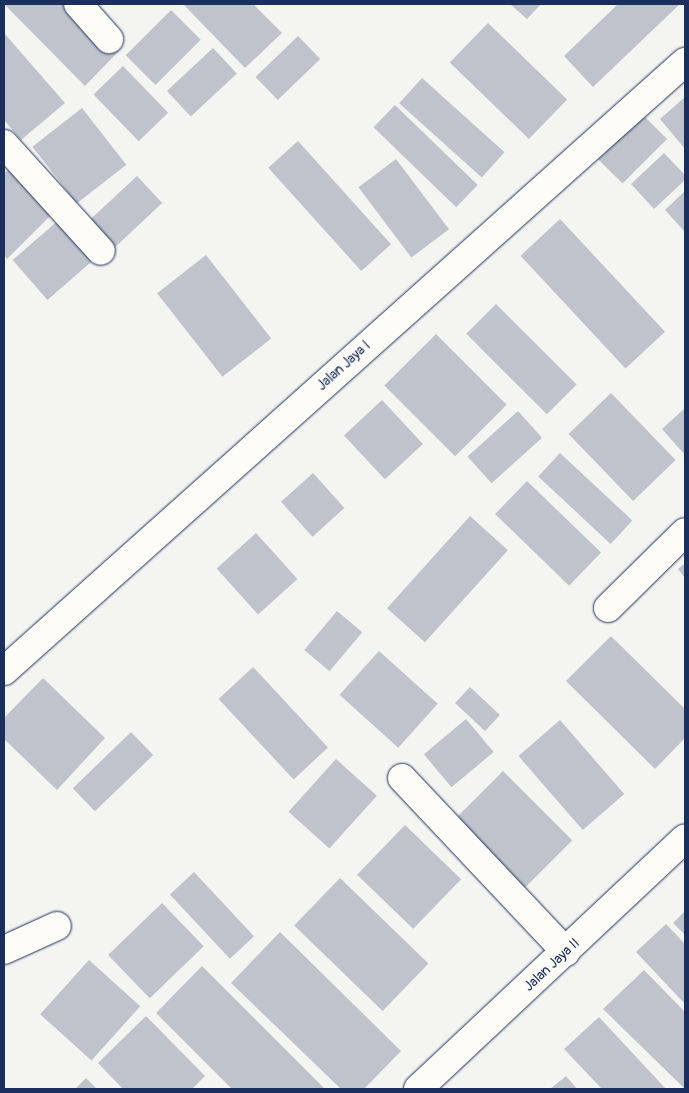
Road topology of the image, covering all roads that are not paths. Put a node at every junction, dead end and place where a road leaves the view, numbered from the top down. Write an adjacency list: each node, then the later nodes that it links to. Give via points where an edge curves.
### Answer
1 (78, 4): 2 (street)
2 (109, 39)
3 (685, 62): 8 (street, Jalan Jaya I)
4 (4, 144): 5 (street)
5 (101, 251)
6 (685, 532): 7 (street)
7 (608, 608)
8 (4, 671)
9 (402, 778): 13 (street)
10 (685, 838): 13 (street, Jalan Jaya II)
11 (57, 926): 12 (street)
12 (4, 950)
13 (566, 952): 14 (street, Jalan Jaya II)
14 (418, 1089)

